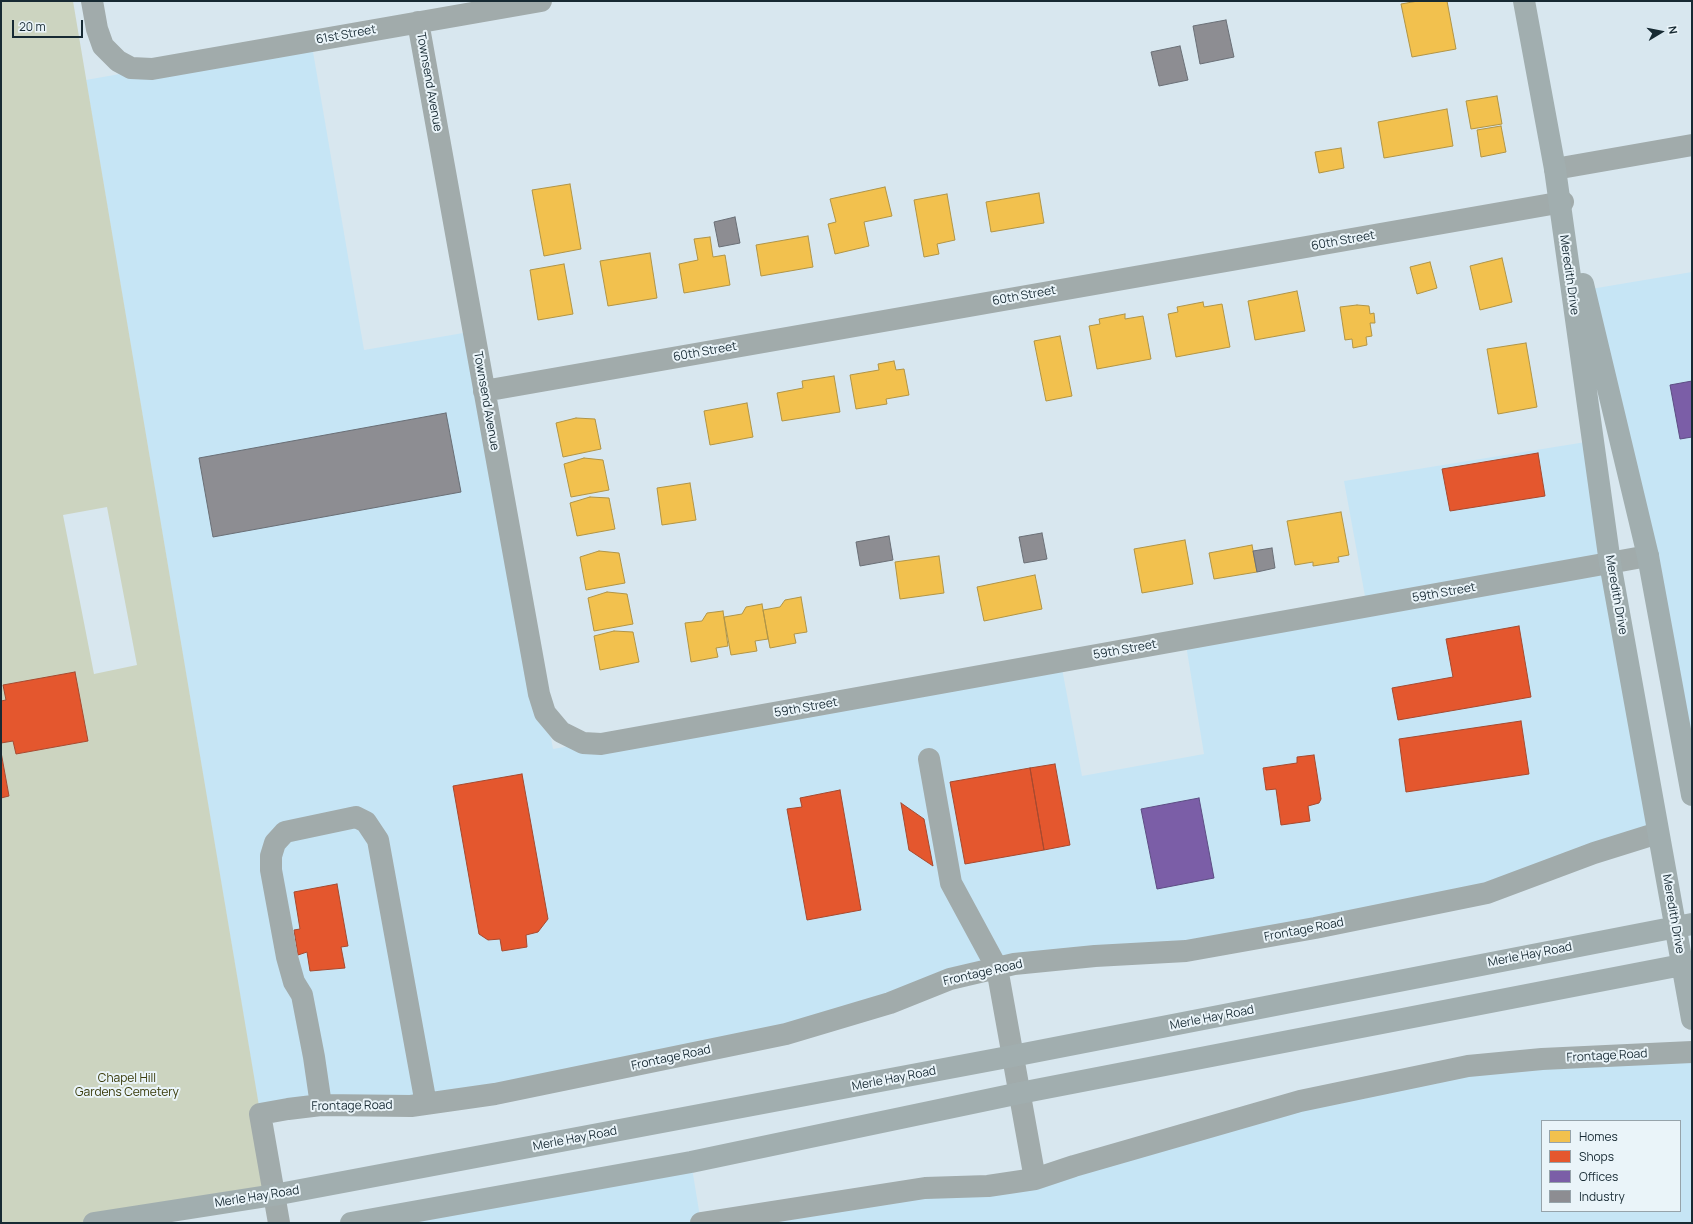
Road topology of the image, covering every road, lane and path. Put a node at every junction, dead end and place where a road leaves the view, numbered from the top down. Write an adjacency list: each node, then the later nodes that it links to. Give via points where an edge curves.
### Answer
1 (92, 1): 4 (street, 61st Street, via 103,46 118,61 132,68 152,69)
2 (541, 1): 4 (street, 61st Street)
3 (1524, 1): 6 (main road, Meredith Drive)
4 (418, 22): 8 (street, Townsend Avenue)
5 (1692, 145): 6 (street)
6 (1554, 169): 7 (main road, Meredith Drive)
7 (1561, 203): 8 (street, 60th Street); 9 (main road, Meredith Drive); 10 (main road, Meredith Drive)
8 (484, 391): 11 (street, Townsend Avenue, via 538,694 545,713 561,732 583,743)
9 (1648, 556): 10 (street, 59th Street); 13 (main road, Meredith Drive)
10 (1610, 563): 11 (street, 59th Street); 14 (main road, Meredith Drive)
11 (601, 744)
12 (929, 759): 17 (street, via 951,883)
13 (1692, 795)
14 (1658, 833): 15 (main road, Meredith Drive); 17 (street, Frontage Road, via 1594,853 1487,893 1186,951 1095,956 1014,964)
15 (1684, 926): 16 (main road, Meredith Drive); 20 (main road, Merle Hay Road)
16 (1687, 963): 18 (main road, Meredith Drive); 21 (main road)
17 (998, 968): 20 (street); 22 (street, Frontage Road, via 950,979 890,1003 786,1034 495,1094)
18 (1692, 1019)
19 (1692, 1052): 24 (street, Frontage Road, via 1542,1059 1468,1066 1300,1101)
20 (1014, 1056): 21 (street); 25 (main road, Merle Hay Road)
21 (1020, 1093): 24 (street); 27 (main road, via 691,1162)
22 (426, 1104): 23 (street, Frontage Road); 23 (street, via 378,840 366,822 356,817 285,832 276,843 271,856 271,870 287,957 294,982 302,995)
23 (320, 1106): 25 (street, Frontage Road, via 288,1108 260,1114)
24 (1036, 1179): 28 (street, Frontage Road, via 988,1186 925,1188)
25 (277, 1209): 26 (main road, Merle Hay Road)
26 (94, 1223)
27 (351, 1223)
28 (701, 1223)

